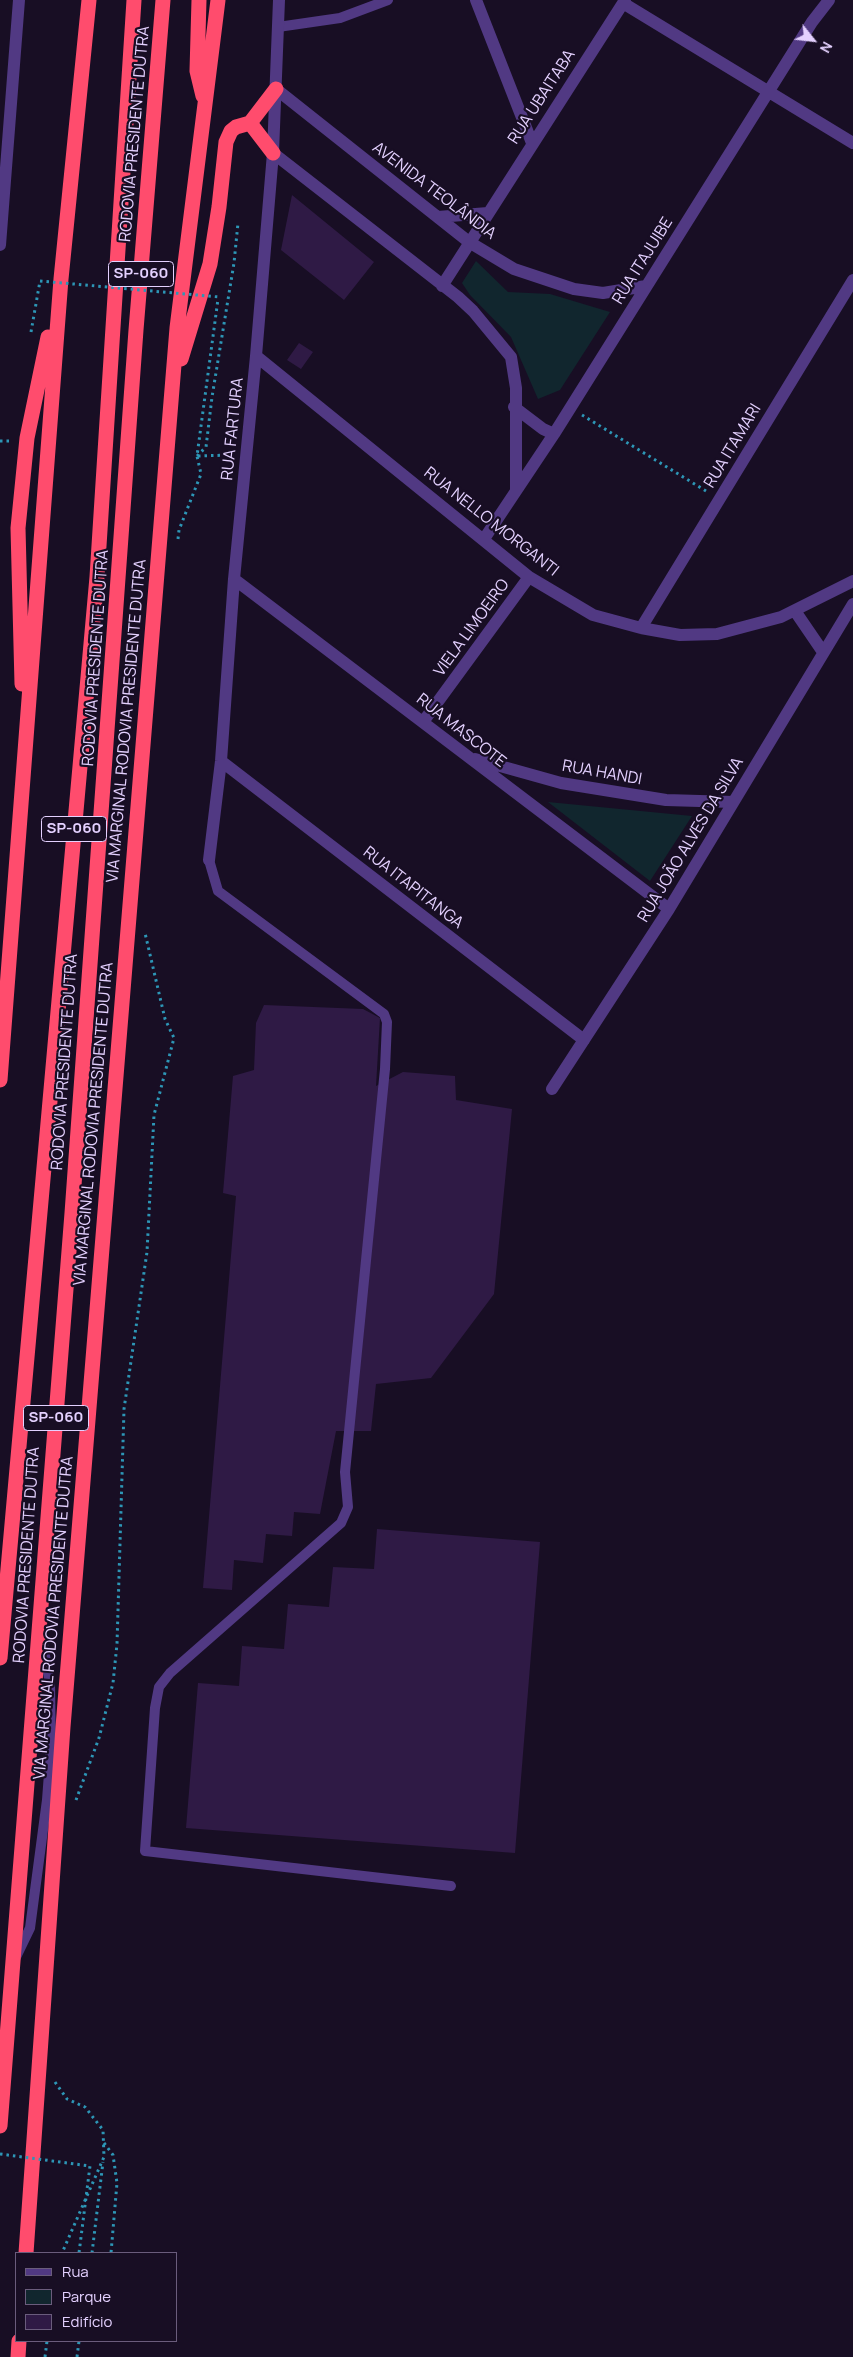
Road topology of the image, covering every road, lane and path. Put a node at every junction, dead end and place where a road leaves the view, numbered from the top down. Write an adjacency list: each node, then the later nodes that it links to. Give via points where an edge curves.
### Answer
1 (19, 0): 13 (street)
2 (89, 0): 27 (highway, SP-060)
3 (134, 0): 64 (highway, RODOVIA PRESIDENTE DUTRA / SP-060, via 97,577)
4 (163, 0): 63 (highway, RODOVIA PRESIDENTE DUTRA / SP-060)
5 (199, 0): 16 (highway, via 197,71)
6 (218, 0): 16 (highway, VIA MARGINAL RODOVIA PRESIDENTE DUTRA)
7 (279, 0): 12 (street, RUA FARTURA)
8 (388, 0): 12 (lane, via 340,18)
9 (476, 0): 19 (street)
10 (829, 0): 15 (street, RUA ITAJUIBE)
11 (624, 1): 15 (street); 19 (street, RUA UBAITABA)
12 (278, 27): 14 (street, RUA FARTURA)
13 (6, 86): 18 (street)
14 (276, 89): 17 (highway); 21 (street, RUA FARTURA); 23 (street, AVENIDA TEOLÂNDIA)
15 (769, 92): 20 (street); 31 (street, RUA ITAJUIBE)
16 (206, 104): 33 (highway, VIA MARGINAL RODOVIA PRESIDENTE DUTRA)
17 (250, 123): 21 (highway); 33 (highway, via 236,127 226,142 210,264)
18 (4, 133): 26 (street)
19 (532, 142): 22 (street, RUA UBAITABA)
20 (853, 143)
21 (273, 153): 30 (street); 32 (street, RUA FARTURA)
22 (488, 213): 23 (street); 25 (street, RUA UBAITABA)
23 (438, 217): 25 (street, AVENIDA TEOLÂNDIA)
24 (238, 223): 40 (path, via 206,447)
25 (469, 242): 30 (street, RUA UBAITABA); 31 (street, AVENIDA TEOLÂNDIA, via 514,269 574,289 603,293)
26 (0, 245)
27 (60, 279): 54 (highway, SP-060); 54 (highway, via 27,438 18,528)
28 (853, 280): 42 (street, RUA ITAMARI)
29 (40, 281): 40 (path, bridge, via 218,297)
30 (442, 286): 34 (street, via 473,311 511,357 516,388)
31 (646, 286): 35 (street, RUA ITAJUIBE)
32 (256, 356): 39 (street, RUA FARTURA); 43 (street, RUA NELLO MORGANTI)
33 (172, 386): 73 (highway, VIA MARGINAL RODOVIA PRESIDENTE DUTRA, via 64,1717)
34 (514, 407): 36 (street); 41 (street)
35 (570, 408): 36 (street, RUA ITAJUIBE); 42 (path)
36 (554, 434): 41 (street, RUA ITAJUIBE)
37 (0, 441): 38 (path)
38 (13, 441)
39 (246, 454): 40 (path); 46 (street, RUA FARTURA)
40 (197, 456): 44 (path, via 200,474)
41 (516, 491): 43 (street, RUA ITAJUIBE)
42 (719, 500): 50 (street, RUA ITAMARI)
43 (484, 539): 45 (street, RUA NELLO MORGANTI)
44 (178, 540)
45 (529, 577): 50 (street, RUA NELLO MORGANTI, via 593,615); 52 (street, VIELA LIMOEIRO)
46 (234, 579): 52 (street, RUA MASCOTE); 55 (street, RUA FARTURA)
47 (853, 581): 49 (street, RUA NELLO MORGANTI)
48 (853, 604): 51 (street, RUA JOÃO ALVES DA SILVA)
49 (795, 611): 50 (street, RUA NELLO MORGANTI, via 750,627 717,634 680,635); 51 (street)
50 (641, 628)
51 (823, 652): 56 (street, RUA JOÃO ALVES DA SILVA)
52 (423, 722): 53 (street, RUA MASCOTE)
53 (468, 758): 56 (street, RUA HANDI, via 571,785 666,800); 58 (street, RUA MASCOTE)
54 (25, 761): 61 (highway, SP-060)
55 (221, 761): 57 (street, RUA FARTURA); 60 (street, RUA ITAPITANGA)
56 (733, 802): 58 (street, RUA JOÃO ALVES DA SILVA)
57 (209, 860): 66 (lane, via 218,891 384,1014 387,1022 385,1069 345,1472 348,1507 341,1524 170,1673 159,1687 145,1851)
58 (669, 909): 60 (street, RUA JOÃO ALVES DA SILVA)
59 (143, 926): 65 (path, via 165,1018 174,1038 154,1115 147,1252 124,1409 113,1683 99,1738)
60 (584, 1040): 62 (street, RUA JOÃO ALVES DA SILVA)
61 (0, 1080)
62 (552, 1089)
63 (40, 1624): 67 (highway, RODOVIA PRESIDENTE DUTRA / SP-060); 67 (lane, via 50,1684 51,1747 47,1800 30,1928)
64 (0, 1658)
65 (73, 1806)
66 (451, 1886)
67 (13, 1965): 69 (highway, RODOVIA PRESIDENTE DUTRA / SP-060)
68 (53, 2080): 70 (path, via 67,2099 85,2107 103,2130)
69 (0, 2126)
70 (104, 2142): 72 (path); 77 (path, via 113,2155 117,2182)
71 (0, 2154): 75 (path, bridge, via 90,2166)
72 (104, 2157): 74 (path); 76 (path)
73 (26, 2252)
74 (62, 2252)
75 (79, 2252)
76 (92, 2252)
77 (112, 2252)
78 (19, 2342): 81 (highway)
79 (47, 2342): 82 (path)
80 (79, 2342): 83 (path)
81 (18, 2357)
82 (45, 2357)
83 (77, 2357)

